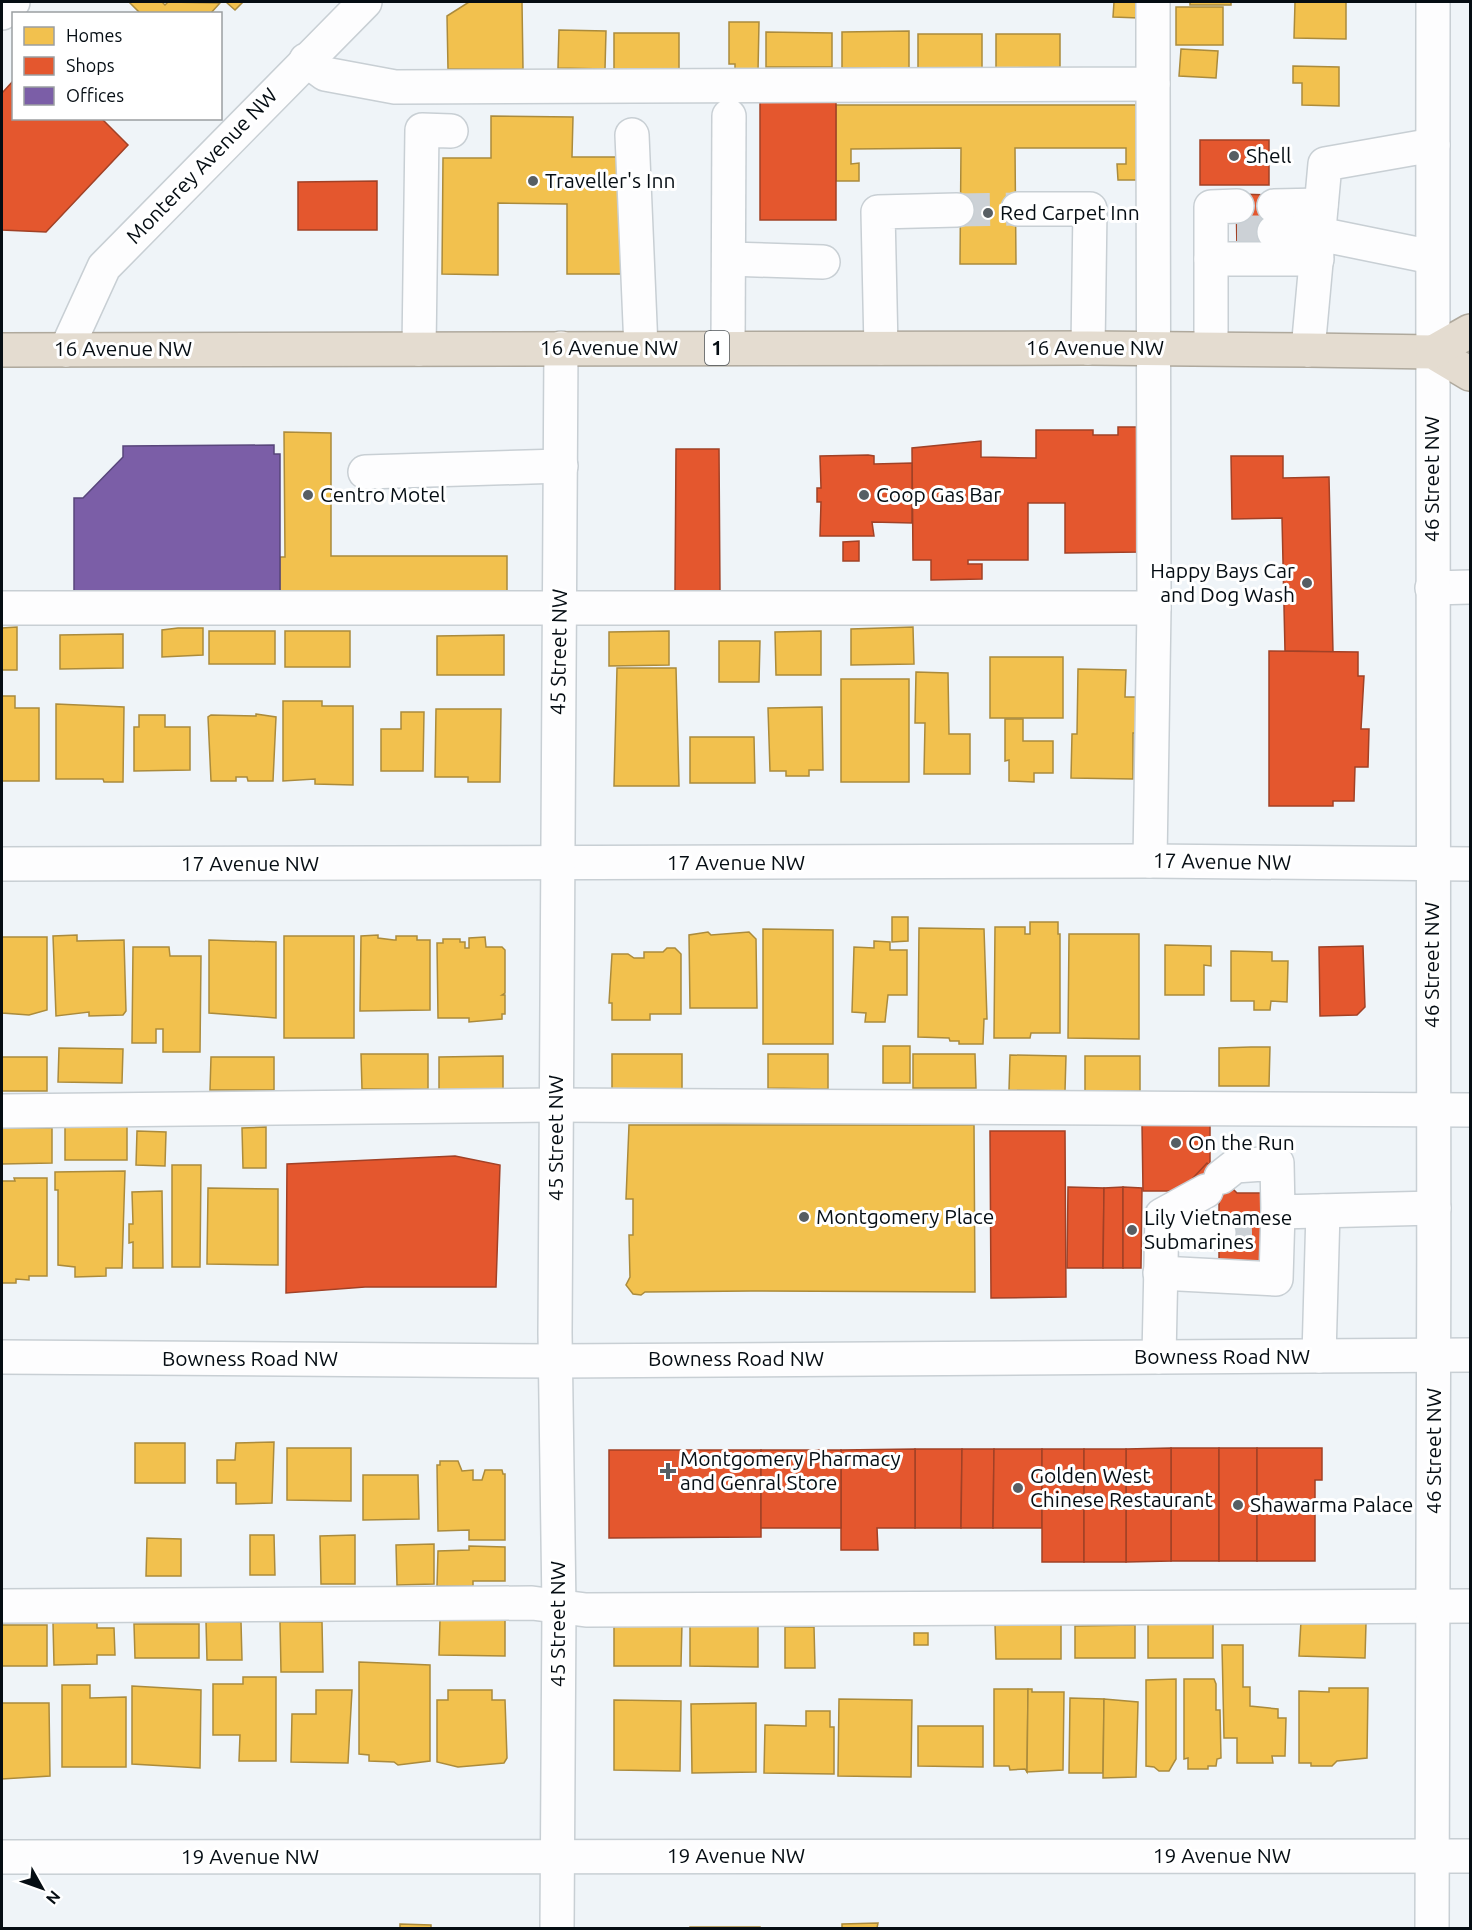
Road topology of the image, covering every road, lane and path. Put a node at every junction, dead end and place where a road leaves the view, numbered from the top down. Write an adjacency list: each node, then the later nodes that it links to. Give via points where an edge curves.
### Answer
1 (13, 2): 5 (street)
2 (364, 2): 6 (street, Monterey Avenue NW)
3 (1153, 2): 7 (street)
4 (1433, 2): 11 (street, 46 Street NW)
5 (2, 13)
6 (306, 60): 7 (street, via 325,74 395,87); 29 (street, Monterey Avenue NW, via 104,267)
7 (1153, 84): 25 (street)
8 (729, 116): 17 (street)
9 (451, 131): 27 (street, via 422,130)
10 (632, 135): 21 (street)
11 (1433, 144): 15 (street, via 1324,164); 16 (street, 46 Street NW)
12 (1018, 209): 24 (street, via 1090,208)
13 (957, 210): 23 (street, via 878,212)
14 (1274, 219): 15 (street)
15 (1319, 233): 16 (street); 26 (street, via 1224,232); 30 (street)
16 (1432, 256): 31 (street, 46 Street NW)
17 (729, 259): 18 (street); 22 (street)
18 (823, 262)
19 (1470, 331): 31 (highway, 16 Avenue NW / 1)
20 (561, 348): 21 (highway, 16 Avenue NW / 1); 27 (highway, 16 Avenue NW / 1); 33 (street, 45 Street NW)
21 (641, 348): 22 (highway, 16 Avenue NW / 1)
22 (729, 348): 23 (highway, 16 Avenue NW / 1)
23 (881, 348): 24 (highway, 16 Avenue NW / 1)
24 (1088, 348): 25 (highway, 16 Avenue NW / 1)
25 (1153, 348): 26 (highway, 16 Avenue NW / 1); 39 (street)
26 (1211, 348): 30 (highway, 16 Avenue NW / 1)
27 (419, 349): 29 (highway, 16 Avenue NW / 1)
28 (2, 350): 29 (highway, 16 Avenue NW / 1)
29 (66, 350)
30 (1308, 350): 31 (highway, 16 Avenue NW / 1)
31 (1432, 352): 32 (highway, 16 Avenue NW / 1); 36 (street, 46 Street NW)
32 (1470, 374)
33 (561, 466): 34 (street); 38 (street, 45 Street NW)
34 (365, 472)
35 (1470, 587): 36 (street)
36 (1432, 588): 43 (street, 46 Street NW)
37 (2, 608): 38 (street)
38 (560, 608): 39 (street); 42 (street, 45 Street NW)
39 (1154, 608): 40 (street)
40 (1150, 861): 42 (street, 17 Avenue NW); 43 (street, 17 Avenue NW)
41 (2, 864): 42 (street, 17 Avenue NW)
42 (557, 864): 45 (street, 45 Street NW)
43 (1432, 864): 44 (street, 17 Avenue NW); 46 (street, 46 Street NW)
44 (1470, 864)
45 (556, 1105): 46 (street); 48 (street); 62 (street, 45 Street NW)
46 (1432, 1110): 47 (street); 49 (street, 46 Street NW)
47 (1470, 1110)
48 (2, 1111)
49 (1434, 1208): 50 (street); 57 (street, 46 Street NW)
50 (1323, 1211): 51 (street); 56 (street)
51 (1273, 1225): 52 (street, via 1278,1163 1235,1166 1214,1184 1162,1215); 55 (street)
52 (1162, 1233): 53 (street); 54 (street)
53 (1219, 1233)
54 (1160, 1273): 55 (street); 61 (street)
55 (1276, 1280): 56 (street)
56 (1320, 1281): 59 (street)
57 (1435, 1355): 58 (street, Bowness Road NW); 59 (street, Bowness Road NW); 64 (street, 46 Street NW)
58 (1470, 1355)
59 (1319, 1356): 61 (street, Bowness Road NW)
60 (2, 1357): 62 (street, Bowness Road NW)
61 (1159, 1357): 62 (street, Bowness Road NW)
62 (555, 1361): 66 (street, 45 Street NW)
63 (2, 1606): 66 (street, via 532,1603)
64 (1432, 1606): 65 (street); 66 (street, via 622,1610); 68 (street, 46 Street NW)
65 (1470, 1606)
66 (559, 1607): 67 (street, 45 Street NW)
67 (557, 1856): 68 (street, 19 Avenue NW); 70 (street, 19 Avenue NW); 71 (street, 45 Street NW)
68 (1432, 1856): 69 (street, 19 Avenue NW); 72 (street, 46 Street NW)
69 (1470, 1856)
70 (2, 1857)
71 (557, 1929)
72 (1432, 1929)

